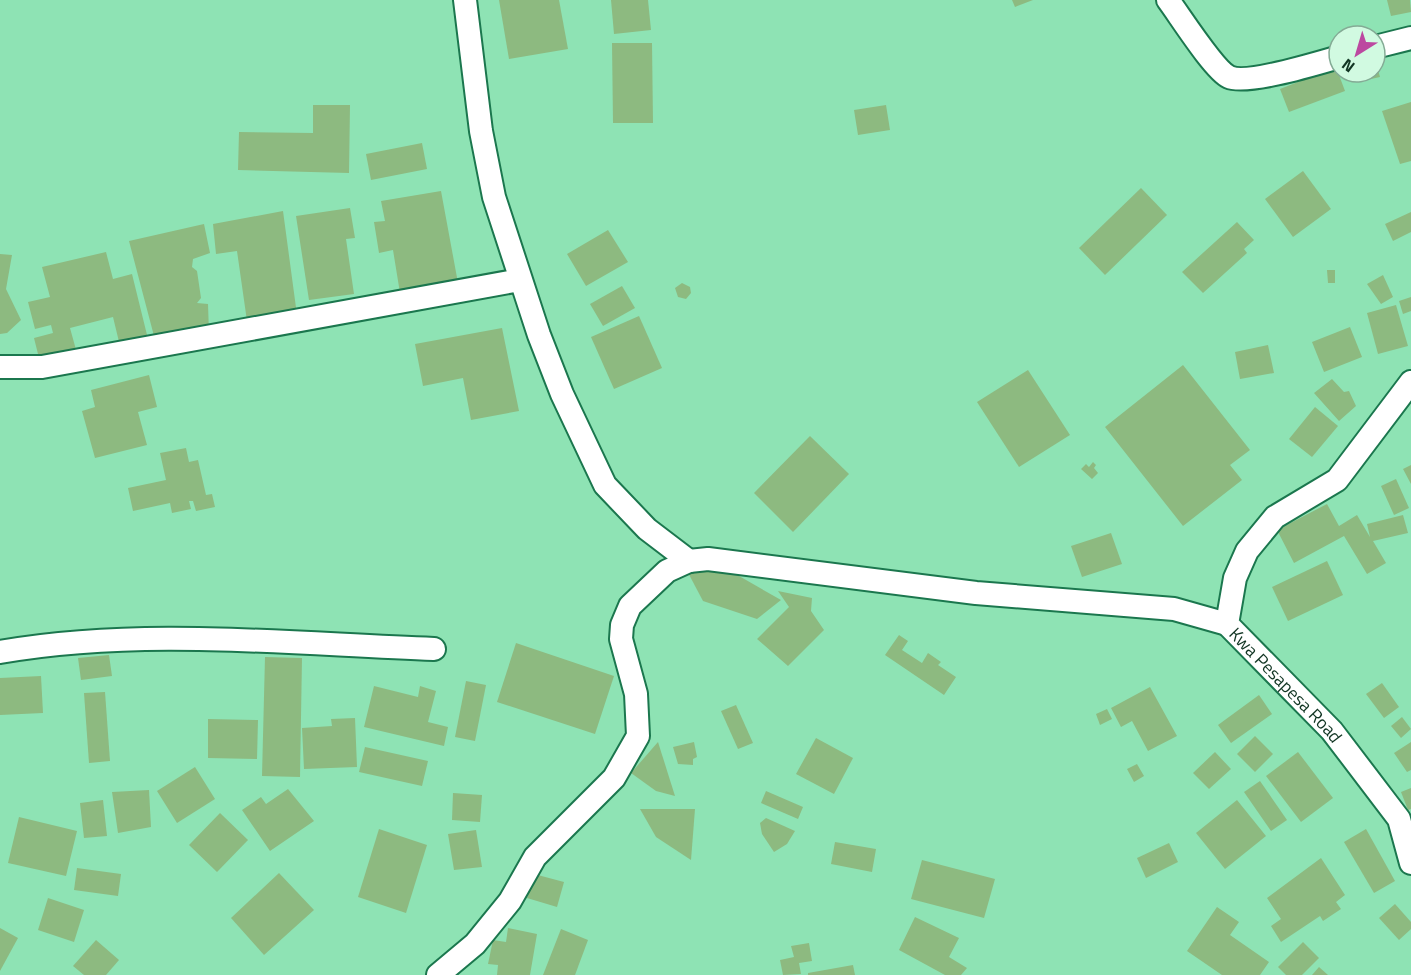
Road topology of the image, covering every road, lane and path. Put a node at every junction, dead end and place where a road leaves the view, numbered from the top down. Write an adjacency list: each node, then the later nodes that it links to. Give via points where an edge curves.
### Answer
1 (465, 0): 6 (street, via 481,131 494,197)
2 (1168, 0): 5 (street, via 1229,77 1248,79)
3 (1411, 38): 4 (street)
4 (1387, 44)
5 (1327, 60)
6 (520, 280): 7 (street, via 42,367); 9 (street, via 562,394 605,484 647,529)
7 (0, 367)
8 (1411, 382): 10 (street, Kwa Pesapesa Road, via 1336,480 1275,517 1246,551 1235,578)
9 (689, 561): 10 (street, via 708,559 975,593 1174,609); 14 (street, via 667,571 648,587 630,606 622,625 621,639 639,714 638,736 627,757 614,778 535,857 510,901 475,944)
10 (1227, 624): 13 (street, Kwa Pesapesa Road, via 1332,731 1399,819)
11 (434, 649): 12 (street, via 136,638)
12 (0, 652)
13 (1411, 862)
14 (438, 975)

